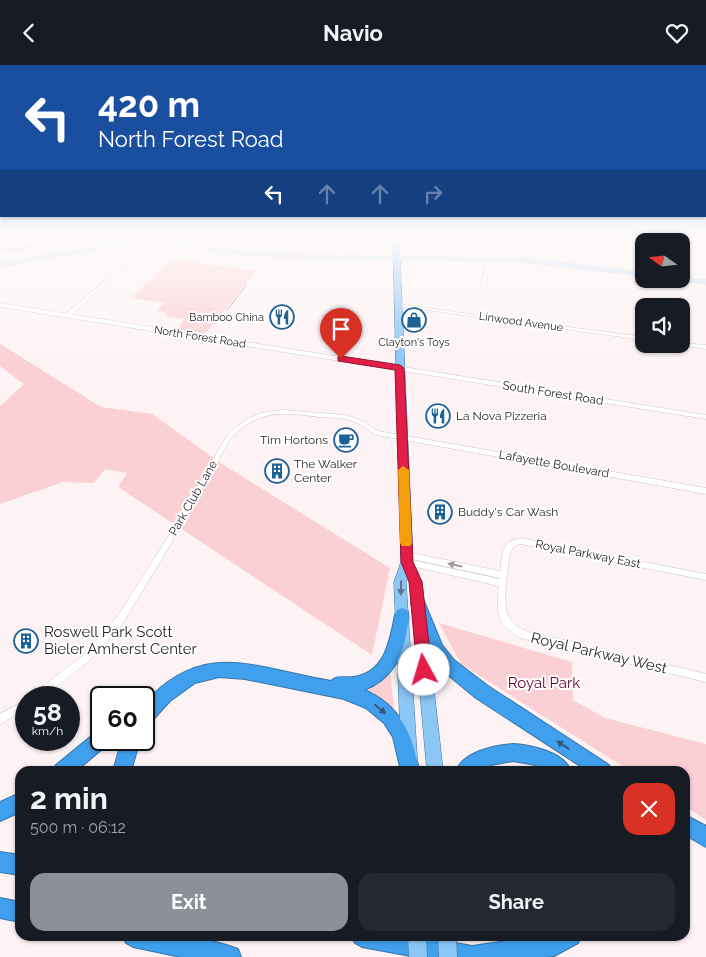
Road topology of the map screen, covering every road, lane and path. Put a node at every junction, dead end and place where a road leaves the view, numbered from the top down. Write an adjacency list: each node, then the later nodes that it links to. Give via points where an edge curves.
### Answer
1 (111, 278): 9 (street)
2 (397, 278): 8 (main road)
3 (485, 278): 6 (street)
4 (690, 280): 5 (main road)
5 (706, 282)
6 (484, 285)
7 (0, 305): 9 (street, North Forest Road)
8 (398, 305): 10 (street, Linwood Avenue); 13 (main road)
9 (66, 316): 13 (street, North Forest Road)
10 (635, 338)
11 (690, 344): 12 (street)
12 (706, 347)
13 (400, 368): 14 (street, South Forest Road); 15 (main road)
14 (706, 419)
15 (402, 437): 16 (street, Lafayette Boulevard); 17 (main road); 23 (street, Park Club Lane, via 376,433 362,422 350,418 282,411 261,414 241,425 228,438 120,620 85,659)
16 (706, 491)
17 (407, 559): 19 (street); 20 (main road, via 416,582); 21 (main road, one-way to 21, via 400,582)
18 (706, 577): 19 (street, Royal Parkway East, via 520,541 508,548)
19 (502, 579): 22 (street, Royal Parkway West, via 502,614 510,626 523,635)
20 (418, 604): 34 (main road); 37 (highway, one-way to 20, via 448,665 437,650)
21 (402, 615): 24 (highway, via 396,648 386,667 356,686 240,666 212,665 182,675); 33 (main road)
22 (706, 679)
23 (50, 686)
24 (155, 695)
25 (155, 704): 32 (highway, one-way to 32, via 179,684 208,671 238,670 364,697 383,710 404,737)
26 (15, 710): 27 (street)
27 (0, 719)
28 (90, 748): 30 (highway)
29 (128, 751): 31 (highway)
30 (68, 766)
31 (123, 766)
32 (409, 766)
33 (410, 766)
34 (434, 766)
35 (471, 766): 36 (highway, via 481,758 502,752 541,758)
36 (554, 766)
37 (595, 766)
38 (15, 804): 39 (highway)
39 (0, 811)
40 (690, 827): 41 (highway)
41 (706, 837)
42 (0, 862): 43 (highway)
43 (15, 864)
44 (0, 908): 45 (highway)
45 (15, 911)
46 (15, 917): 47 (highway)
47 (0, 918)
48 (156, 941): 53 (highway)
49 (388, 941): 56 (highway)
50 (417, 941): 54 (main road, bridge)
51 (447, 941): 55 (main road, bridge)
52 (562, 941): 56 (highway, via 554,945)
53 (230, 957)
54 (418, 957)
55 (448, 957)
56 (472, 957)

